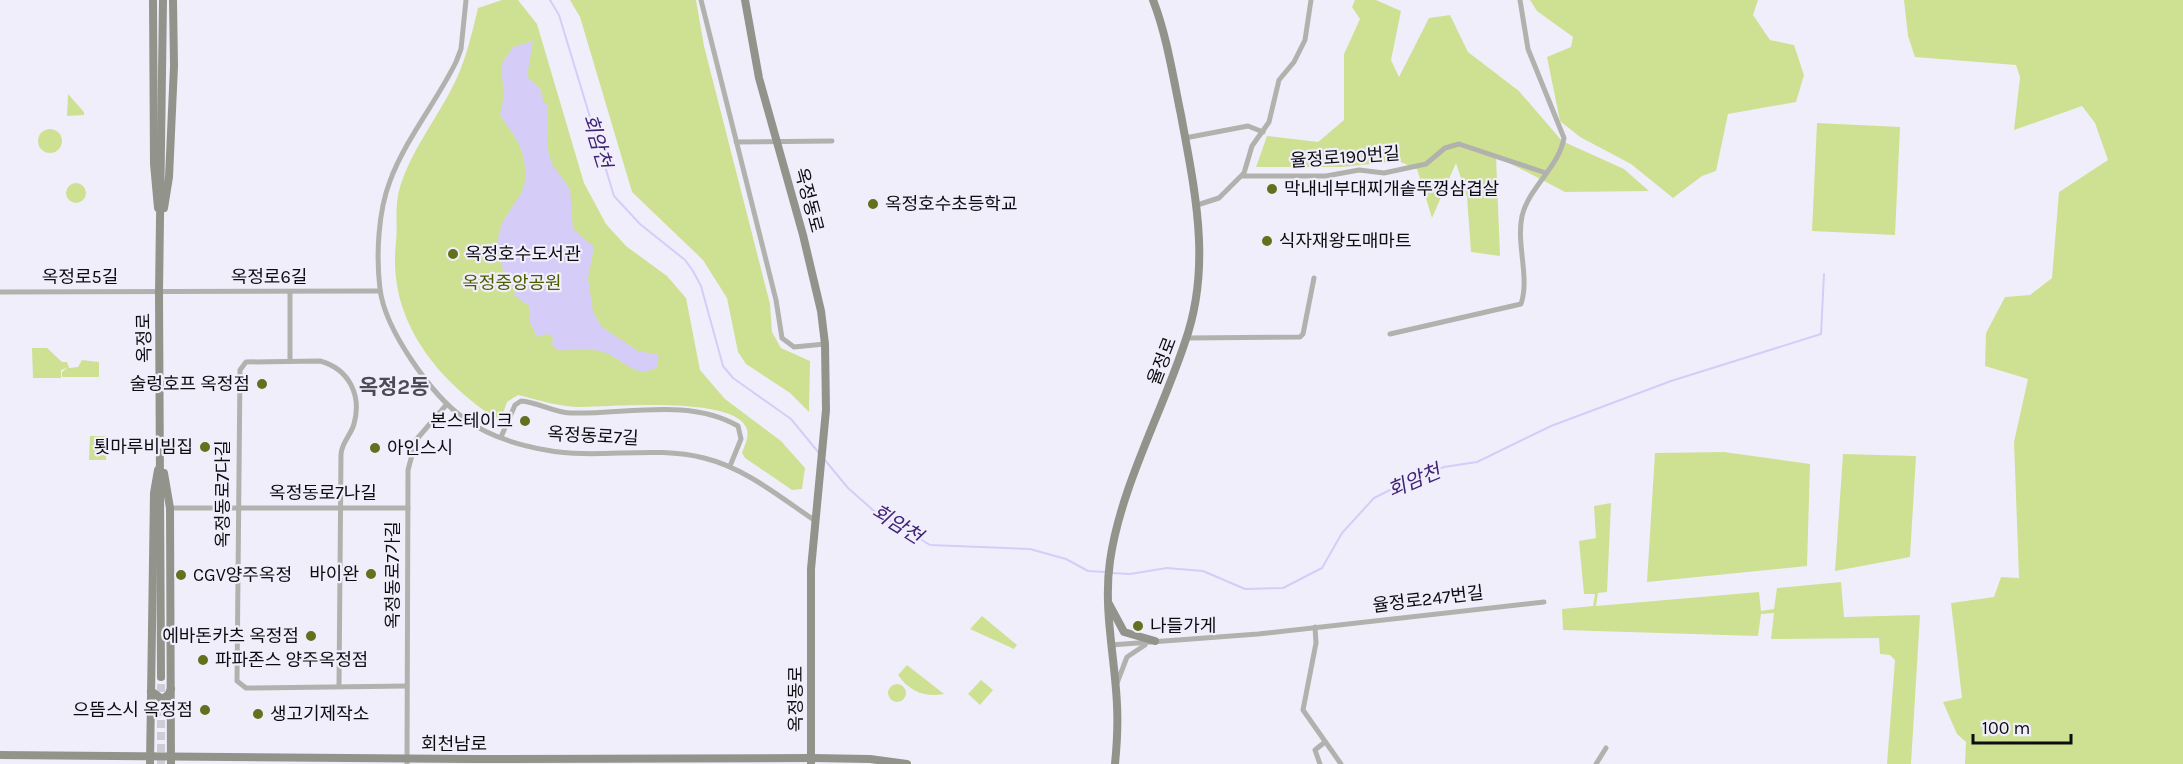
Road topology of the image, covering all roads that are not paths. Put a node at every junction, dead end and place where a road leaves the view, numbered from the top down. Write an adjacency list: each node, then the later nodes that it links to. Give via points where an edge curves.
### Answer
1 (153, 0): 18 (main road, via 154,183)
2 (163, 0): 18 (main road, 옥정로)
3 (173, 0): 18 (main road, via 170,166)
4 (466, 0): 20 (street, 옥정동로7길, via 456,62 390,180 381,230)
5 (701, 0): 14 (street)
6 (746, 0): 12 (main road, 옥정동로, via 759,78)
7 (1153, 0): 11 (main road, 율정로)
8 (1311, 0): 10 (street, via 1305,40 1280,80)
9 (1520, 0): 15 (street, via 1528,50 1564,138 1562,149)
10 (1263, 132): 11 (street, via 1248,126); 16 (street, via 1252,146)
11 (1185, 138): 17 (main road, 율정로)
12 (777, 140): 13 (street); 14 (street); 26 (main road, 옥정동로, via 806,245)
13 (832, 141)
14 (736, 142): 26 (street, via 782,338 794,347)
15 (1546, 172): 16 (street, 율정로190번길, via 1459,144 1445,148 1426,164 1384,173 1359,170 1326,176); 24 (street, via 1521,221 1521,304)
16 (1242, 176): 17 (street, via 1219,198)
17 (1197, 205): 25 (main road, 율정로, via 1201,239 1199,287)
18 (161, 222): 22 (main road, 옥정로)
19 (1314, 278): 25 (street, via 1300,338)
20 (380, 291): 23 (street, 옥정로6길); 28 (street, 옥정동로7길, via 407,356)
21 (0, 292): 22 (street, 옥정로5길)
22 (159, 292): 23 (street, 옥정로6길); 30 (main road, 옥정로)
23 (290, 292): 27 (street)
24 (1390, 334)
25 (1187, 338): 37 (main road, 율정로, via 1129,491 1110,560)
26 (825, 344): 36 (main road, 옥정동로, via 826,410)
27 (290, 361): 32 (street, 옥정동로7다길, via 331,364 346,375 356,396 354,425 342,449); 34 (street, 옥정동로7다길, via 249,361 240,370)
28 (447, 404): 29 (street, 옥정동로7길, via 466,420); 35 (street, 옥정동로7가길, via 423,430 410,453)
29 (501, 437): 31 (street, 옥정동로7길, via 566,453 684,454); 31 (street, via 515,405 521,401 570,413 685,412 738,426 741,439)
30 (160, 460): 33 (main road); 42 (main road, 옥정로); 47 (main road, via 154,493)
31 (730, 466): 36 (street, 옥정동로7길)
32 (341, 507): 34 (street, 옥정동로7나길); 35 (street, 옥정동로7나길); 45 (street, 옥정동로7다길)
33 (170, 508): 34 (street, 옥정동로7나길); 43 (main road)
34 (239, 508): 45 (street, 옥정동로7다길, via 237,681 246,688)
35 (408, 508): 44 (street, 옥정동로7가길)
36 (814, 520): 54 (main road, 옥정동로)
37 (1107, 602): 40 (main road, via 1124,632); 41 (main road, 율정로)
38 (1544, 602): 39 (street, 율정로247번길)
39 (1315, 627): 40 (street, 율정로247번길); 48 (street, via 1316,643 1303,710)
40 (1155, 641): 41 (street, 율정로247번길); 46 (street, via 1132,651)
41 (1111, 645): 46 (main road, 율정로)
42 (162, 677)
43 (172, 686): 47 (main road, via 162,699); 52 (main road)
44 (407, 686): 45 (street, 옥정동로7다길); 53 (street, 옥정동로7가길)
45 (339, 687)
46 (1115, 687): 56 (main road, 율정로)
47 (151, 691): 51 (main road)
48 (1325, 742): 57 (street, via 1317,748); 58 (street)
49 (1606, 748): 59 (street)
50 (0, 755): 51 (main road, 회천남로)
51 (150, 761): 52 (main road, 회천남로)
52 (171, 761): 53 (main road, 회천남로, via 291,756)
53 (407, 761): 54 (main road, 회천남로)
54 (811, 761): 55 (main road, 회천남로, via 870,759)
55 (907, 764)
56 (1115, 764)
57 (1320, 764)
58 (1341, 764)
59 (1596, 764)

